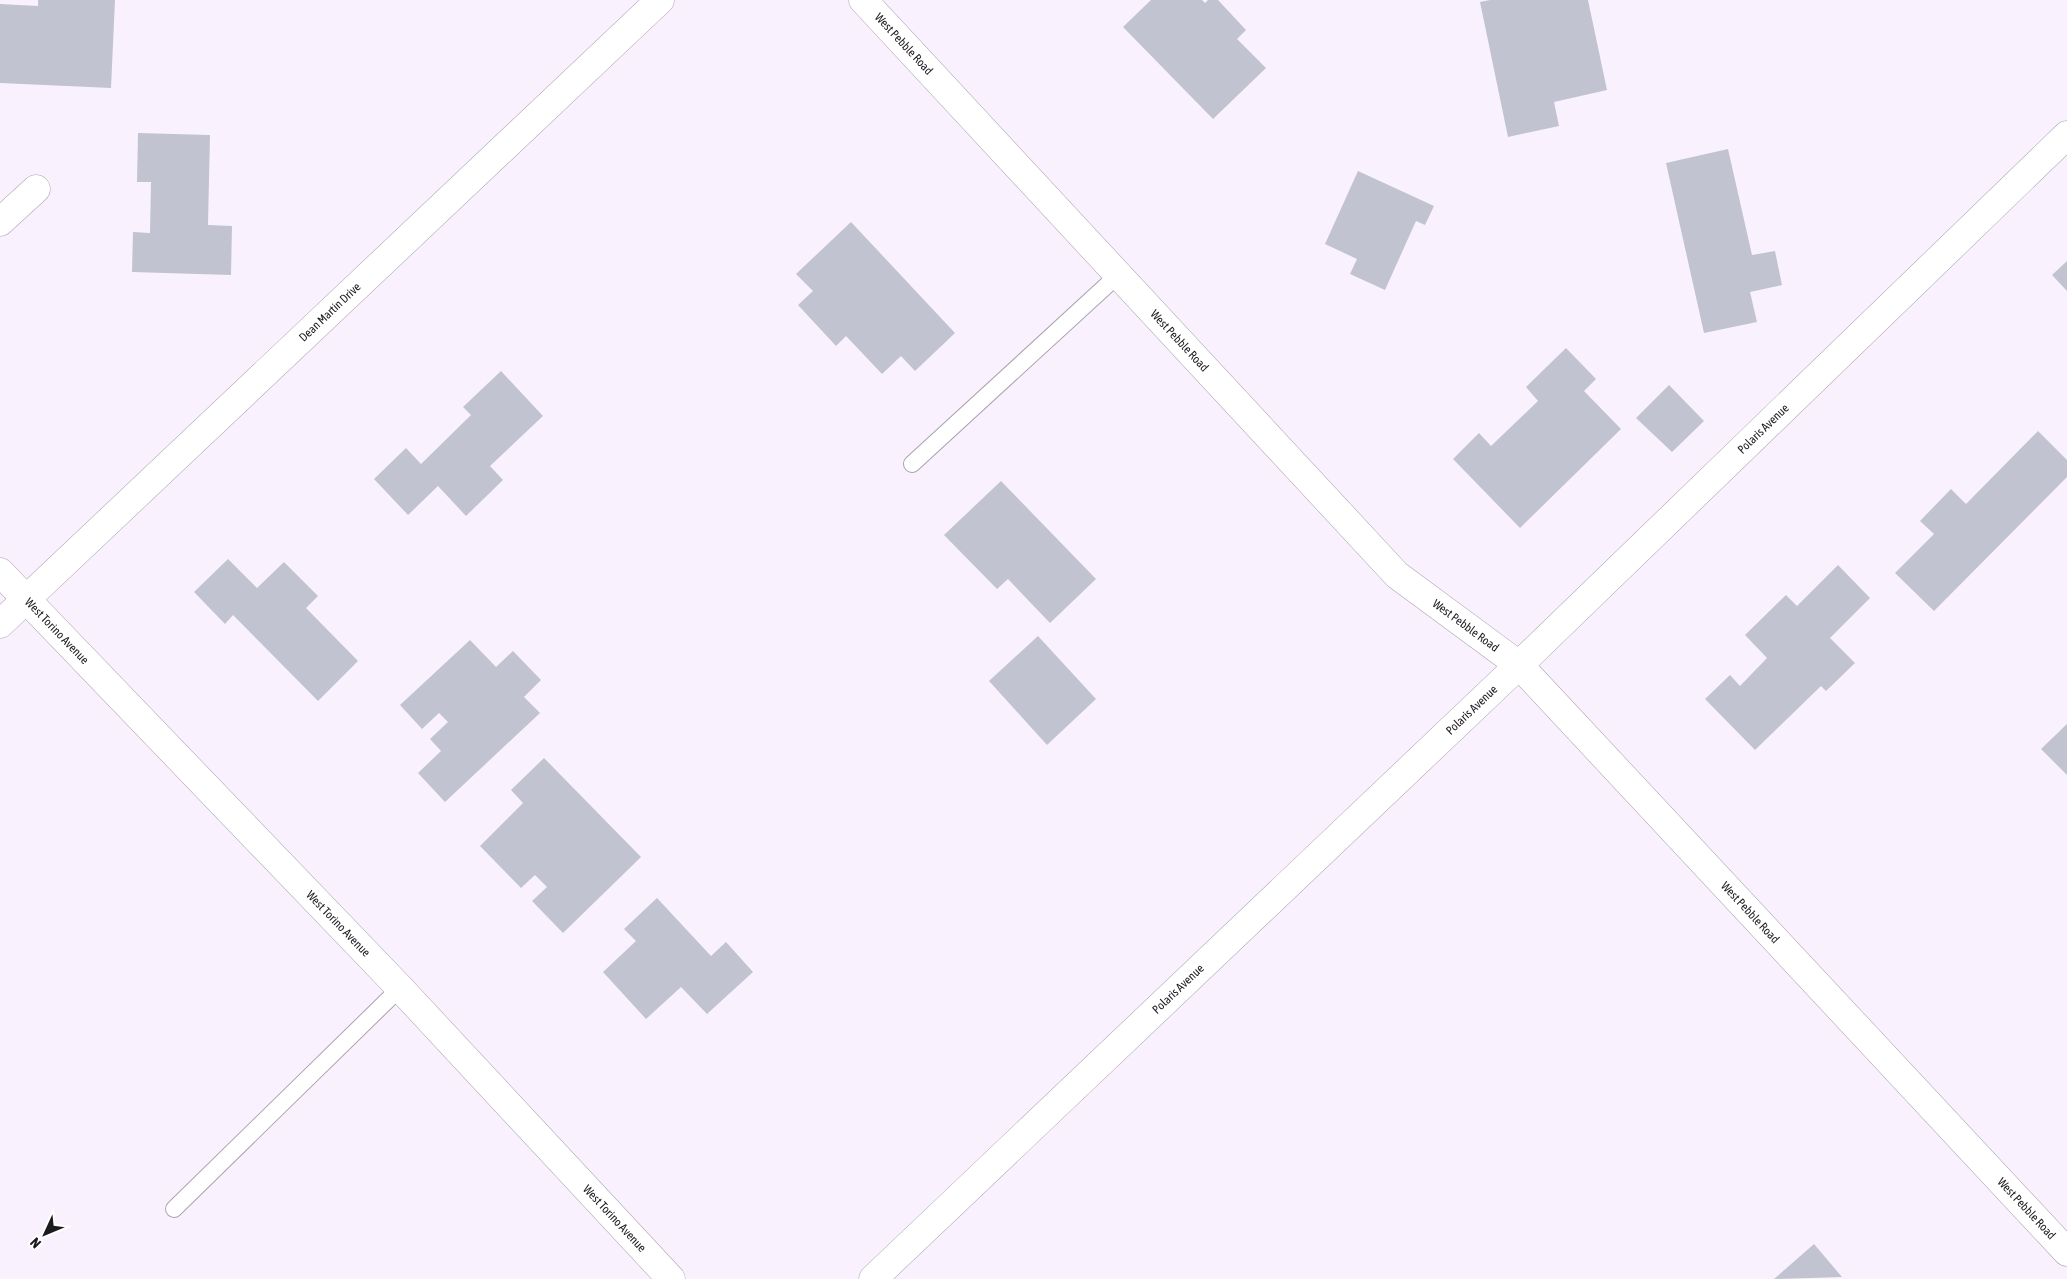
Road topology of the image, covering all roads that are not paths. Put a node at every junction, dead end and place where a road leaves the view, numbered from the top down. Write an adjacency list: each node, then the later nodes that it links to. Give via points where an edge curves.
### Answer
1 (660, 0): 9 (street, Dean Martin Drive)
2 (863, 0): 6 (street, West Pebble Road)
3 (2067, 135): 11 (street, Polaris Avenue)
4 (36, 189): 5 (street)
5 (0, 222)
6 (1118, 276): 7 (lane); 11 (street, West Pebble Road, via 1397,575)
7 (912, 464)
8 (0, 572): 9 (street, West Torino Avenue)
9 (26, 600): 10 (street, Dean Martin Drive); 12 (street, West Torino Avenue)
10 (0, 624)
11 (1519, 665): 14 (street, West Pebble Road); 16 (street, Polaris Avenue)
12 (400, 988): 13 (lane); 15 (street, West Torino Avenue)
13 (174, 1210)
14 (2067, 1252)
15 (671, 1279)
16 (873, 1279)

